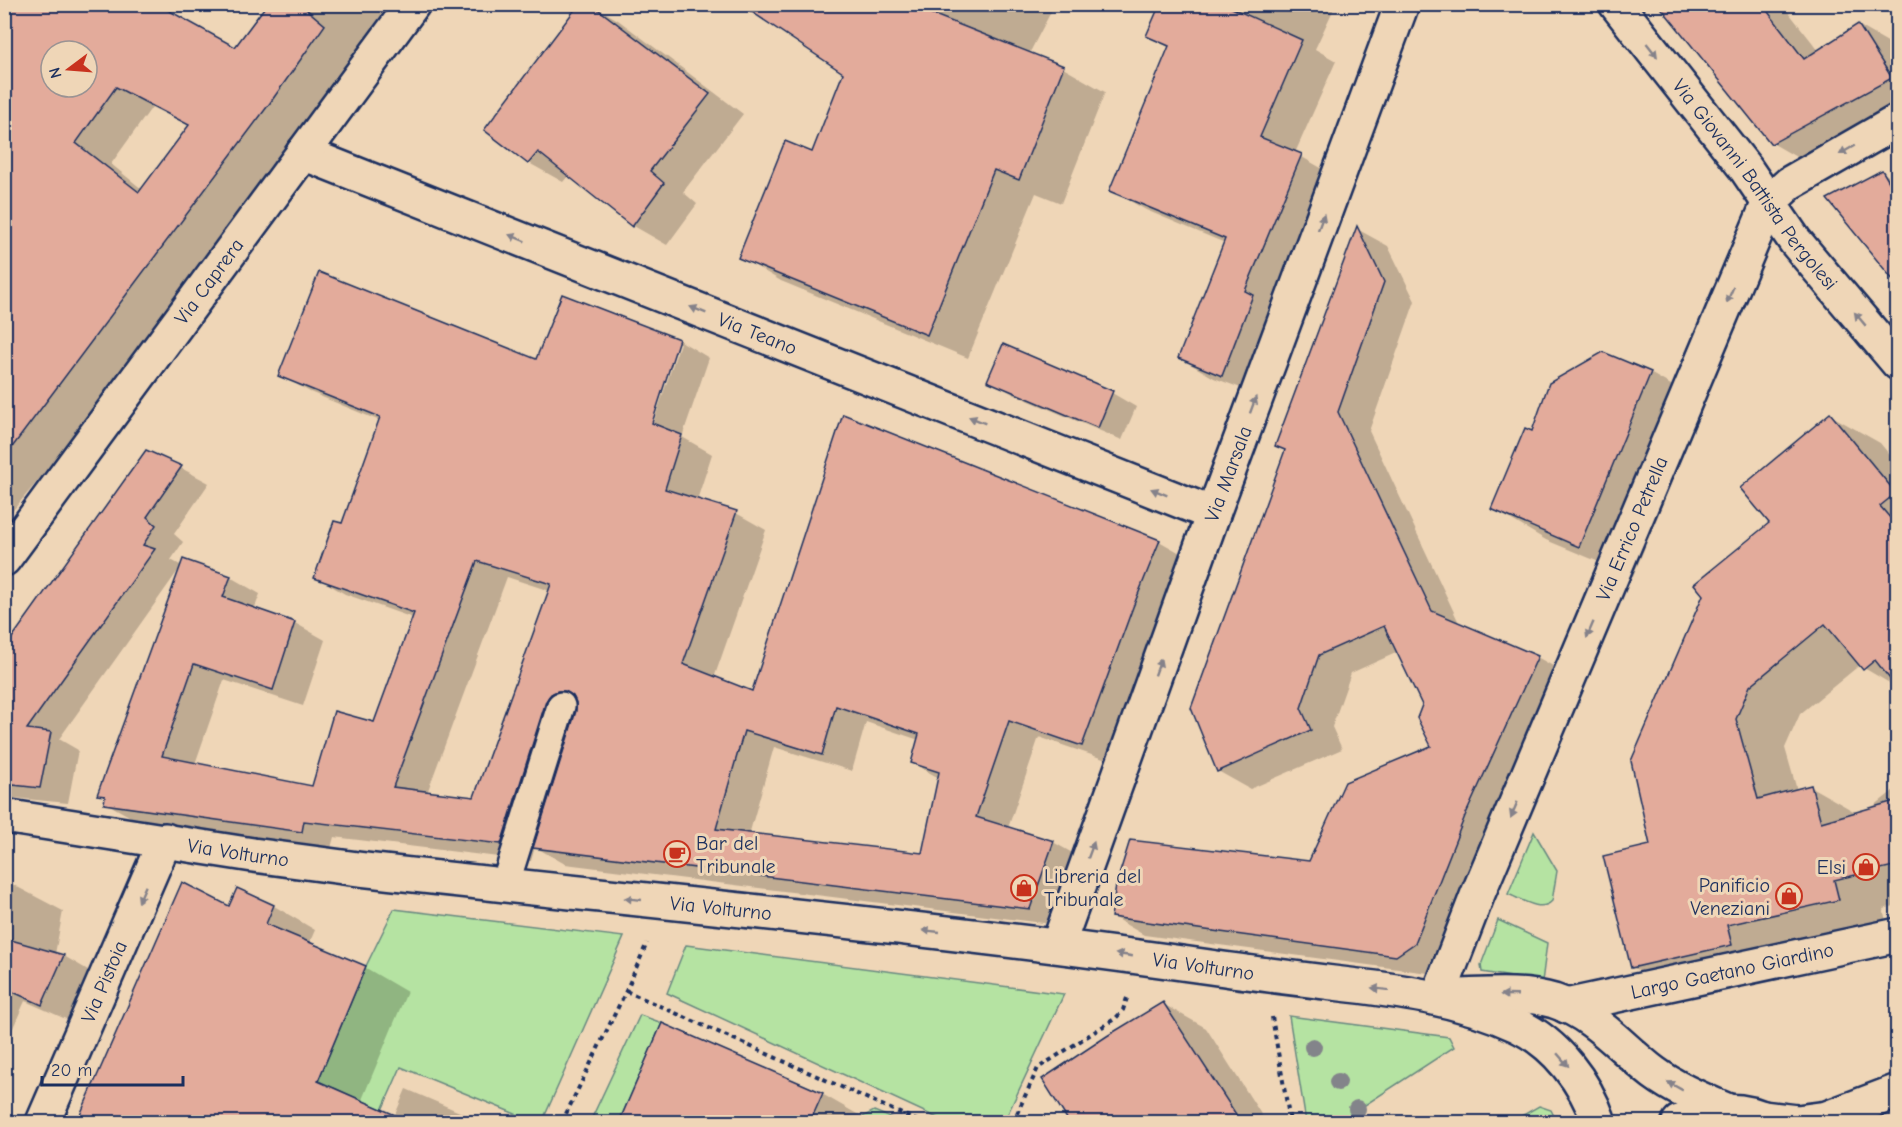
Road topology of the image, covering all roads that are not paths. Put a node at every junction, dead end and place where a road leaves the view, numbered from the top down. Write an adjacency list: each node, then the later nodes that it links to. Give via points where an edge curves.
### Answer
1 (413, 4): 5 (street, Via Caprera)
2 (1402, 4): 8 (street, Via Marsala, one-way to 2)
3 (1616, 4): 6 (street, Via Giovanni Battista Pergolesi, one-way to 6)
4 (1898, 121): 6 (street, Via Errico Petrella, one-way to 6, via 1790,183)
5 (303, 153): 8 (street, Via Teano, one-way to 5); 9 (street, Via Caprera)
6 (1769, 202): 7 (street, Via Giovanni Battista Pergolesi, one-way to 6, via 1795,241); 16 (street, Via Errico Petrella, one-way to 16, via 1477,896)
7 (1898, 363)
8 (1213, 514): 15 (street, Via Marsala, one-way to 8)
9 (4, 559)
10 (561, 706): 13 (lane)
11 (4, 816): 12 (street, Via Volturno)
12 (165, 840): 13 (street, Via Volturno, via 358,869); 21 (street, Via Pistoia, one-way to 21)
13 (505, 885): 15 (street, Via Volturno, one-way to 13)
14 (1898, 935): 17 (street, Largo Gaetano Giardino)
15 (1058, 945): 16 (street, Via Volturno, one-way to 15)
16 (1438, 998): 17 (street, Largo Gaetano Giardino, one-way to 16, via 1514,995); 22 (street, one-way to 22, via 1514,1023 1544,1042 1580,1083)
17 (1566, 1006): 19 (street, Largo Gaetano Giardino, one-way to 17, via 1672,1085 1588,1016)
18 (1898, 1091): 20 (street, via 1827,1118)
19 (1728, 1111): 20 (street); 23 (street, via 1699,1114)
20 (1768, 1120)
21 (43, 1122)
22 (1599, 1122)
23 (1679, 1122)

